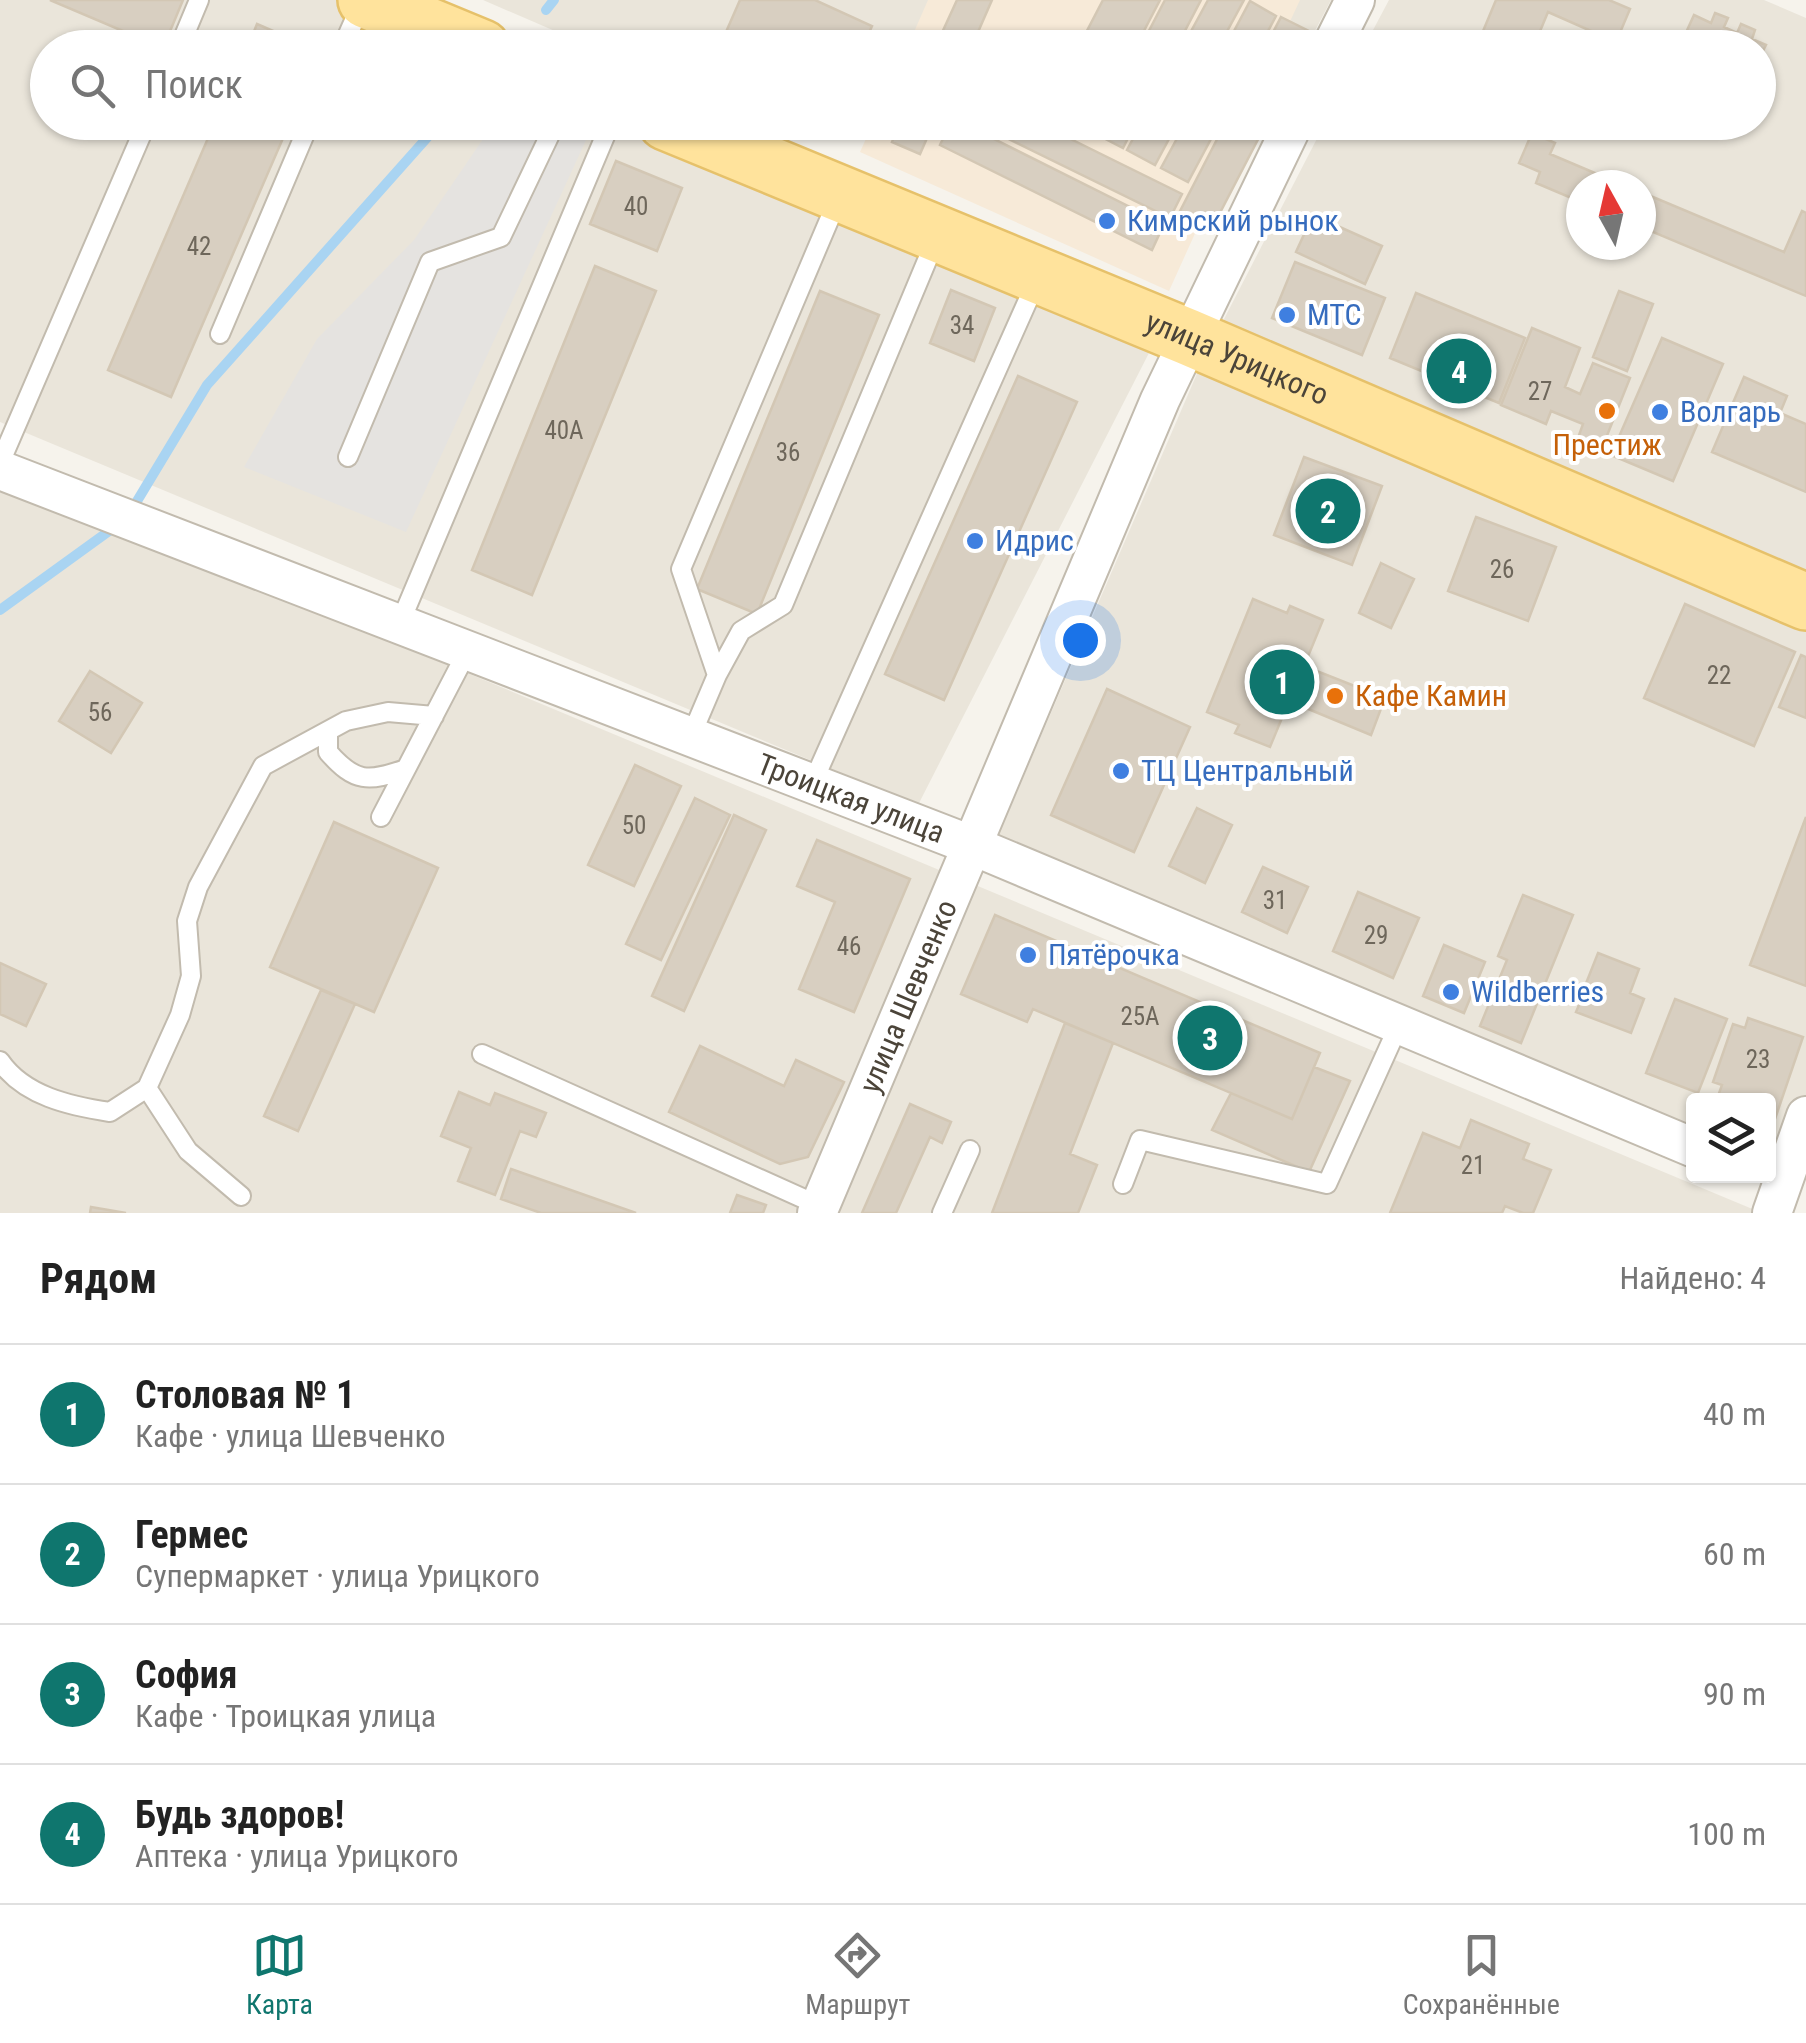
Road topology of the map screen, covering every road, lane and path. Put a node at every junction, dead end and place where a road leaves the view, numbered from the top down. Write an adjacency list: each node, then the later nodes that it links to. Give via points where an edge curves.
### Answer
1 (199, 0): 4 (lane)
2 (364, 0): 5 (lane); 6 (main road)
3 (1354, 0): 7 (street)
4 (186, 30)
5 (350, 30)
6 (449, 30)
7 (1340, 30)
8 (138, 140): 20 (lane)
9 (302, 140): 17 (lane)
10 (547, 140): 19 (lane, via 501,237 430,262)
11 (602, 140): 22 (lane)
12 (710, 140): 14 (main road, улица Урицкого)
13 (1285, 140): 18 (street, улица Шевченко)
14 (840, 194): 15 (main road, улица Урицкого); 24 (lane, via 681,569)
15 (938, 234): 16 (main road, улица Урицкого); 24 (lane, via 783,604 741,631)
16 (1039, 275): 18 (main road, улица Урицкого); 29 (lane)
17 (220, 334)
18 (1188, 337): 21 (main road, улица Урицкого); 31 (street, улица Шевченко)
19 (348, 457)
20 (0, 467): 22 (street, Троицкая улица)
21 (1806, 602)
22 (400, 624): 23 (street, Троицкая улица)
23 (468, 649): 25 (lane); 27 (street, Троицкая улица)
24 (717, 675): 27 (lane)
25 (434, 716): 26 (lane, via 388,712); 28 (lane)
26 (328, 730): 28 (lane, via 328,752 346,772 378,779); 35 (lane, via 263,766 198,887 187,921 191,976)
27 (691, 736): 29 (street, Троицкая улица)
28 (406, 769): 30 (lane)
29 (813, 782): 31 (street, Троицкая улица)
30 (381, 817)
31 (970, 845): 32 (street, Троицкая улица); 42 (street, улица Шевченко)
32 (1398, 1026): 37 (street, Троицкая улица); 39 (lane, via 1328,1184 1140,1140)
33 (482, 1054): 42 (lane)
34 (0, 1061): 35 (lane, via 13,1080 69,1106 110,1112)
35 (148, 1088): 41 (lane, via 188,1151)
36 (1806, 1116): 40 (street)
37 (1686, 1145)
38 (970, 1150): 43 (lane)
39 (1122, 1184)
40 (1780, 1192)
41 (241, 1196)
42 (819, 1209)
43 (942, 1213)

